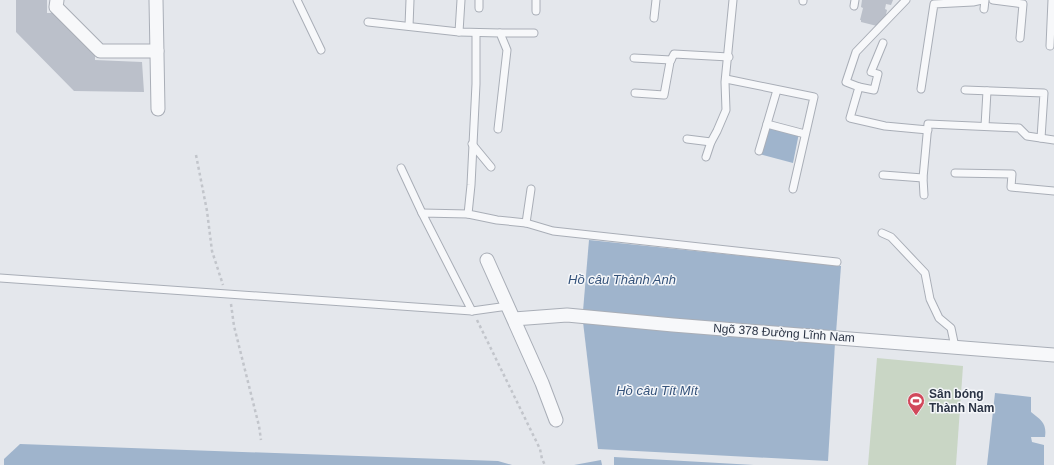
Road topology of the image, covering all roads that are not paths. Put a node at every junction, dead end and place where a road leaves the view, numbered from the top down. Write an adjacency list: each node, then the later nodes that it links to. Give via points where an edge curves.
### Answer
1 (56, 0): 29 (street, via 56,7 100,51)
2 (156, 0): 29 (street)
3 (297, 0): 28 (lane)
4 (410, 0): 20 (lane)
5 (462, 0): 21 (lane)
6 (479, 0): 15 (lane)
7 (536, 0): 17 (lane)
8 (656, 0): 18 (lane)
9 (733, 0): 30 (lane)
10 (906, 0): 34 (lane, via 856,52 846,82)
11 (982, 0): 35 (lane, via 934,4)
12 (985, 0): 16 (lane)
13 (993, 0): 25 (lane, via 1023,4)
14 (1052, 0): 27 (lane)
15 (482, 5)
16 (984, 9)
17 (536, 11)
18 (654, 18)
19 (368, 22): 20 (lane)
20 (409, 26): 21 (lane)
21 (459, 32): 23 (lane)
22 (500, 32): 23 (lane); 24 (lane); 43 (lane, via 507,50)
23 (476, 33): 50 (lane)
24 (534, 34)
25 (1020, 38)
26 (883, 43): 34 (lane, via 871,72 878,74 874,90)
27 (1050, 46)
28 (321, 50)
29 (157, 51): 40 (street)
30 (729, 57): 32 (lane, via 674,54); 33 (lane)
31 (634, 58): 32 (lane)
32 (671, 60): 39 (lane, via 664,95)
33 (726, 79): 36 (lane); 49 (lane, via 726,110)
34 (859, 87): 44 (lane, via 850,118 884,126)
35 (921, 89)
36 (777, 90): 41 (lane); 45 (lane, via 814,97)
37 (965, 90): 38 (lane)
38 (987, 91): 42 (lane); 46 (lane, via 1044,93)
39 (635, 93)
40 (158, 109)
41 (767, 124): 45 (lane); 51 (lane)
42 (985, 126): 44 (lane, via 928,124); 46 (lane, via 1019,128 1027,136)
43 (498, 129)
44 (928, 130): 57 (lane)
45 (805, 134): 59 (lane)
46 (1041, 138): 48 (lane)
47 (687, 139): 49 (lane)
48 (1054, 140)
49 (711, 142): 52 (lane)
50 (472, 144): 53 (lane); 63 (lane)
51 (759, 151)
52 (706, 157)
53 (491, 167)
54 (401, 168): 62 (lane)
55 (955, 173): 60 (lane, via 1012,174 1011,187)
56 (883, 175): 57 (lane)
57 (923, 178): 61 (lane)
58 (531, 189): 64 (lane)
59 (793, 189)
60 (1054, 191)
61 (924, 195)
62 (422, 213): 63 (lane); 70 (lane)
63 (468, 214): 64 (lane)
64 (526, 223): 67 (lane, via 553,231)
65 (882, 233): 72 (lane, via 891,237 925,273 930,299 939,318 951,328)
66 (488, 260): 69 (street)
67 (837, 262)
68 (0, 278): 70 (lane)
69 (508, 306): 70 (lane); 71 (street)
70 (472, 311)
71 (514, 319): 72 (street, Ngõ 378 Đường Lĩnh Nam, via 567,315); 74 (street)
72 (955, 346): 73 (street, Ngõ 378 Đường Lĩnh Nam)
73 (1054, 355)
74 (556, 420)

